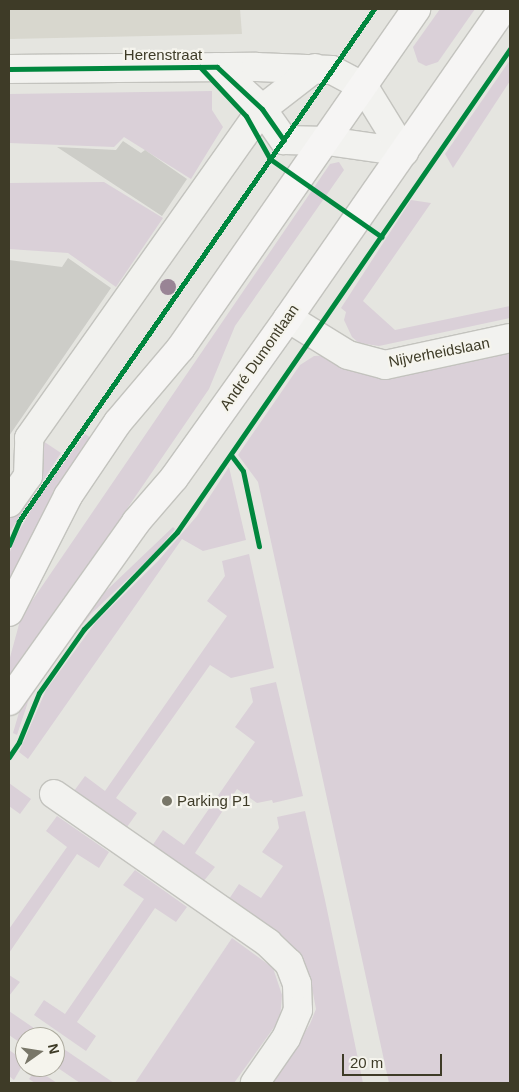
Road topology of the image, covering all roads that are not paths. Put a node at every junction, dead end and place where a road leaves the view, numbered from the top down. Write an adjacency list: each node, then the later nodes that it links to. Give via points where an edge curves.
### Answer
1 (416, 9): 6 (main road)
2 (503, 9): 9 (main road, André Dumontlaan)
3 (218, 67): 4 (street, Herenstraat); 5 (street, Herenstraat); 7 (street, Herenstraat)
4 (315, 68): 6 (street, Herenstraat, via 332,70); 7 (street)
5 (9, 69)
6 (364, 87): 8 (main road); 9 (street)
7 (262, 109): 8 (street, Herenstraat, via 284,140); 12 (street, via 29,438 28,476)
8 (327, 141): 9 (street, Herenstraat); 13 (main road, via 297,178 180,349 118,422 68,496)
9 (404, 152): 10 (main road, André Dumontlaan)
10 (288, 318): 11 (street, Nijverheidslaan, via 348,355 384,365); 14 (main road, André Dumontlaan, via 174,478 136,522)
11 (510, 338)
12 (9, 503)
13 (9, 612)
14 (9, 701)
15 (54, 794): 16 (street, via 268,943 289,964 297,984 298,1010 286,1038)
16 (255, 1083)

